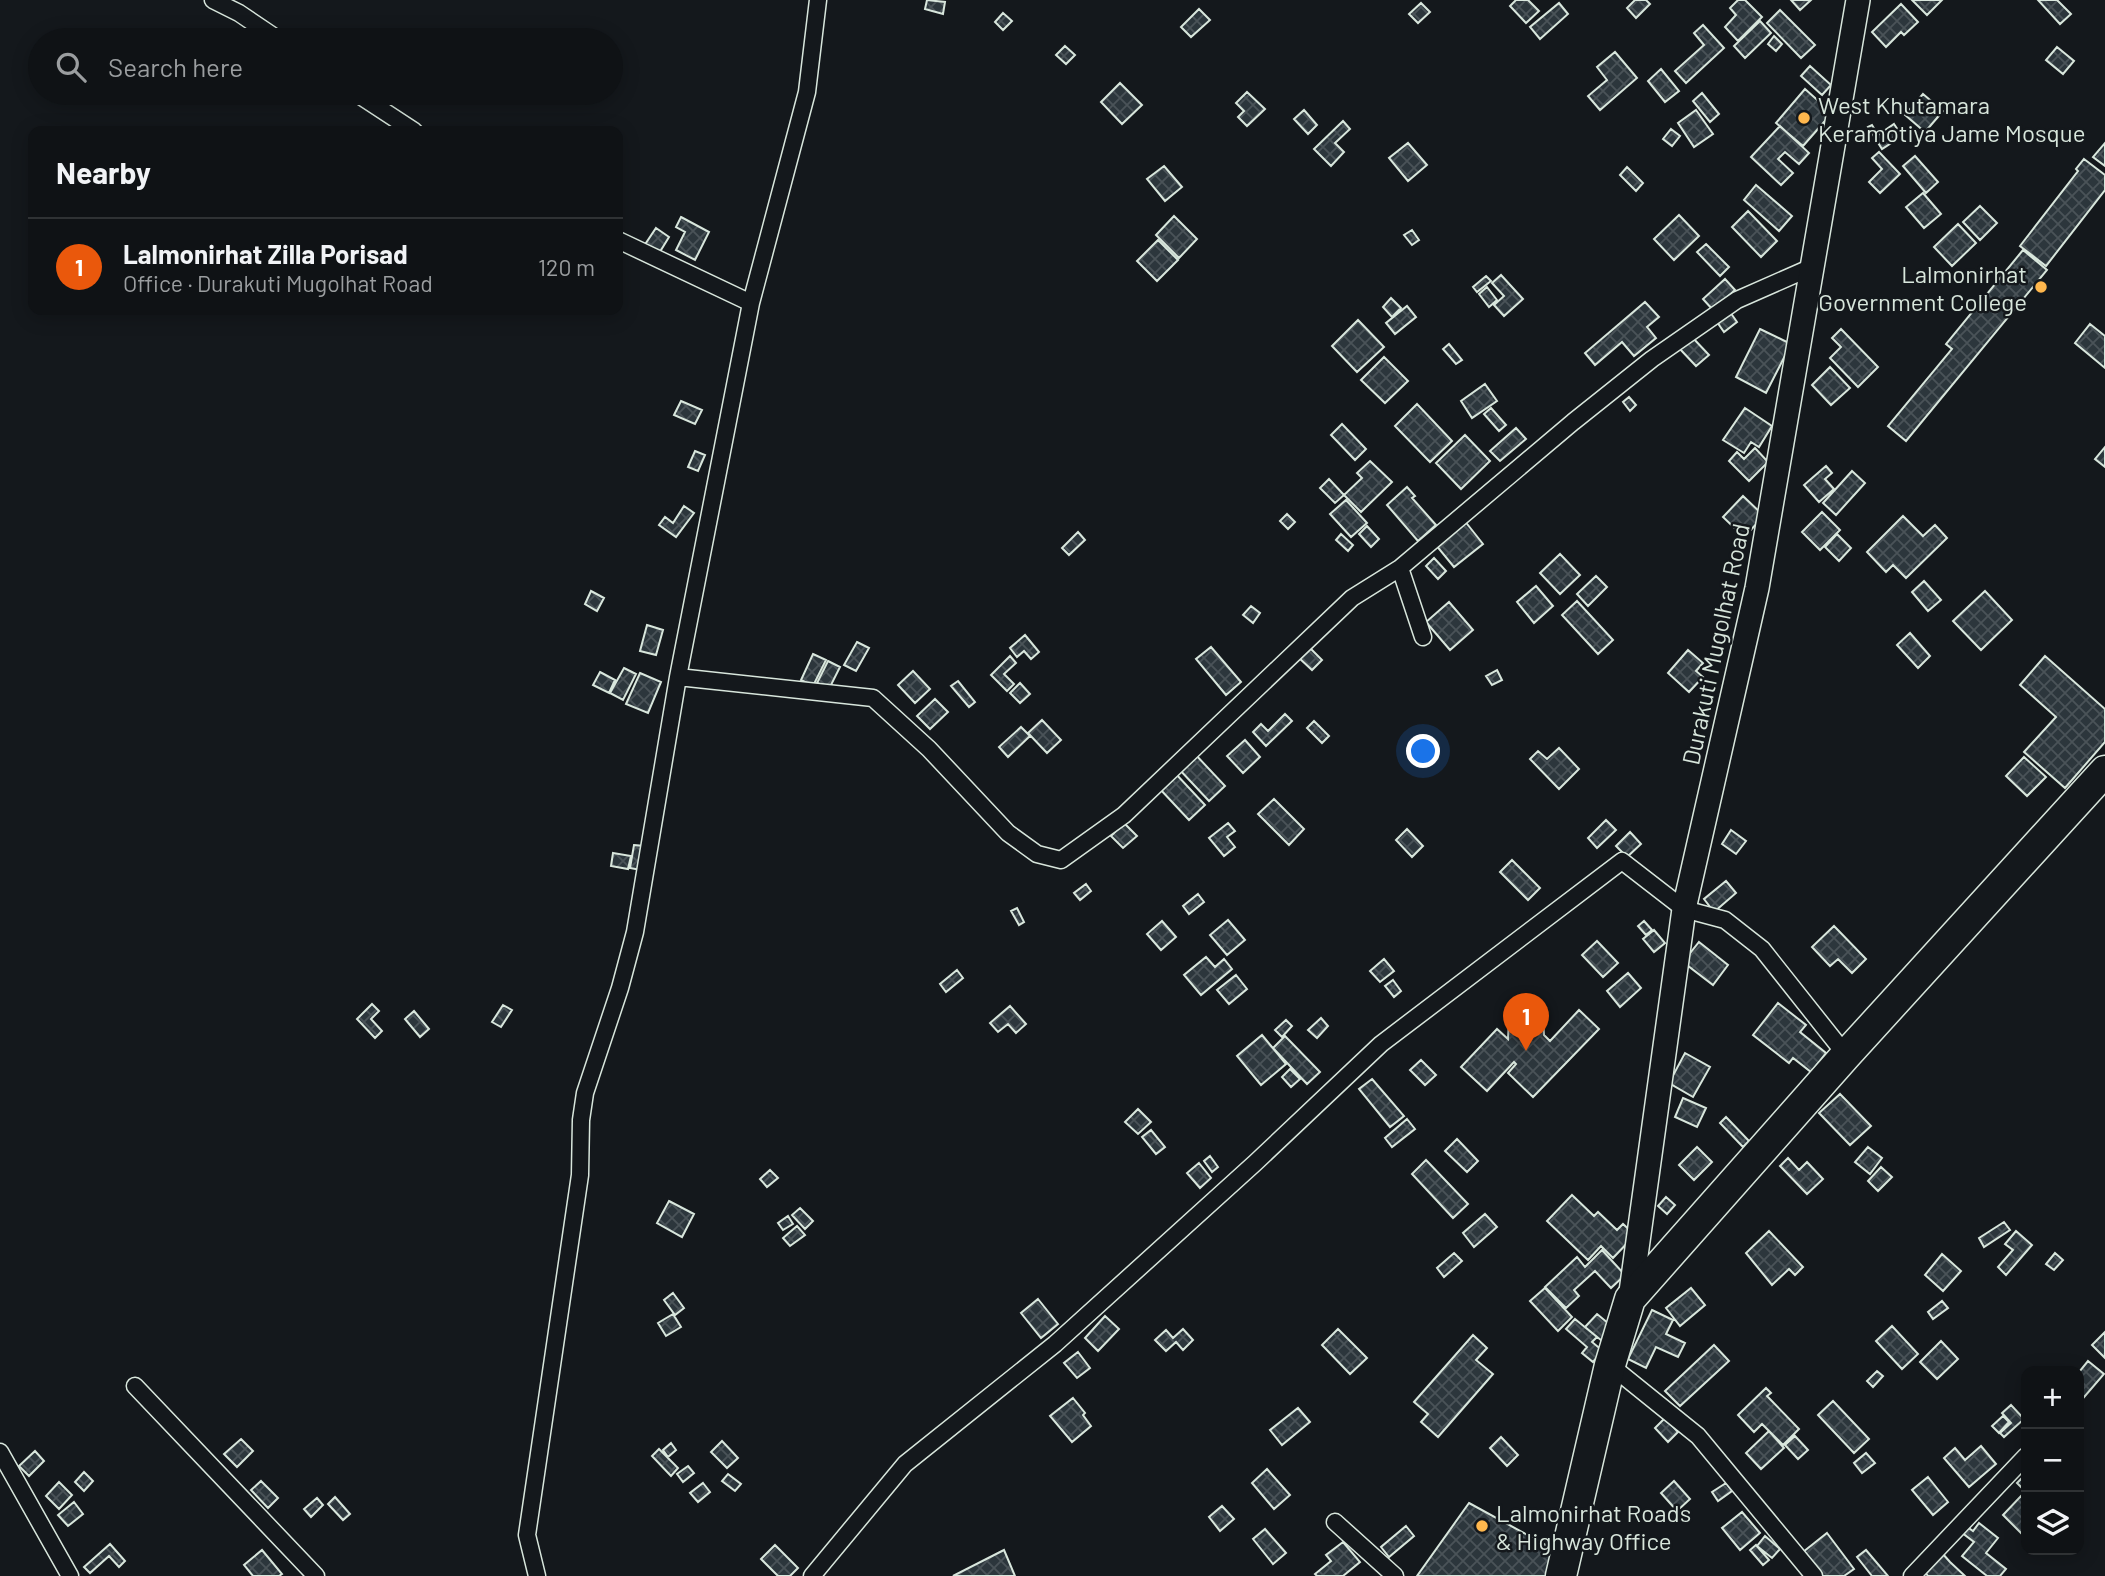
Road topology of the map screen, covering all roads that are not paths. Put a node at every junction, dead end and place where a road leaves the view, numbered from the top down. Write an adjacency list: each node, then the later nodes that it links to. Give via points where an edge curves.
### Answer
1 (213, 0): 4 (street)
2 (818, 0): 9 (street, via 807,93)
3 (1858, 0): 8 (main road, Durakuti Mugolhat Road)
4 (261, 28)
5 (374, 105): 6 (street)
6 (406, 126)
7 (623, 242): 9 (street)
8 (1812, 267): 10 (street, via 1737,300 1652,359); 14 (main road, Durakuti Mugolhat Road, via 1757,588)
9 (751, 303): 12 (street)
10 (1400, 568): 11 (street); 12 (street, via 1352,598 1124,815 1060,860 1037,854 1007,833 873,698)
11 (1423, 637)
12 (678, 677): 24 (street, via 635,932 580,1119 580,1175 527,1535)
13 (2105, 771): 15 (highway)
14 (1684, 909): 15 (street, via 1725,920 1762,949); 16 (main road, Durakuti Mugolhat Road); 25 (street, via 1622,861 1391,1035 1055,1344 905,1464)
15 (1846, 1055): 16 (highway)
16 (1630, 1299): 17 (highway)
17 (1610, 1365): 27 (highway); 28 (street, via 1698,1436)
18 (135, 1386): 23 (street)
19 (0, 1452): 22 (street)
20 (2021, 1460): 29 (street)
21 (1335, 1522): 26 (street)
22 (70, 1576)
23 (316, 1576)
24 (537, 1576)
25 (812, 1576)
26 (1395, 1576)
27 (1561, 1576)
28 (1814, 1576)
29 (1912, 1576)

